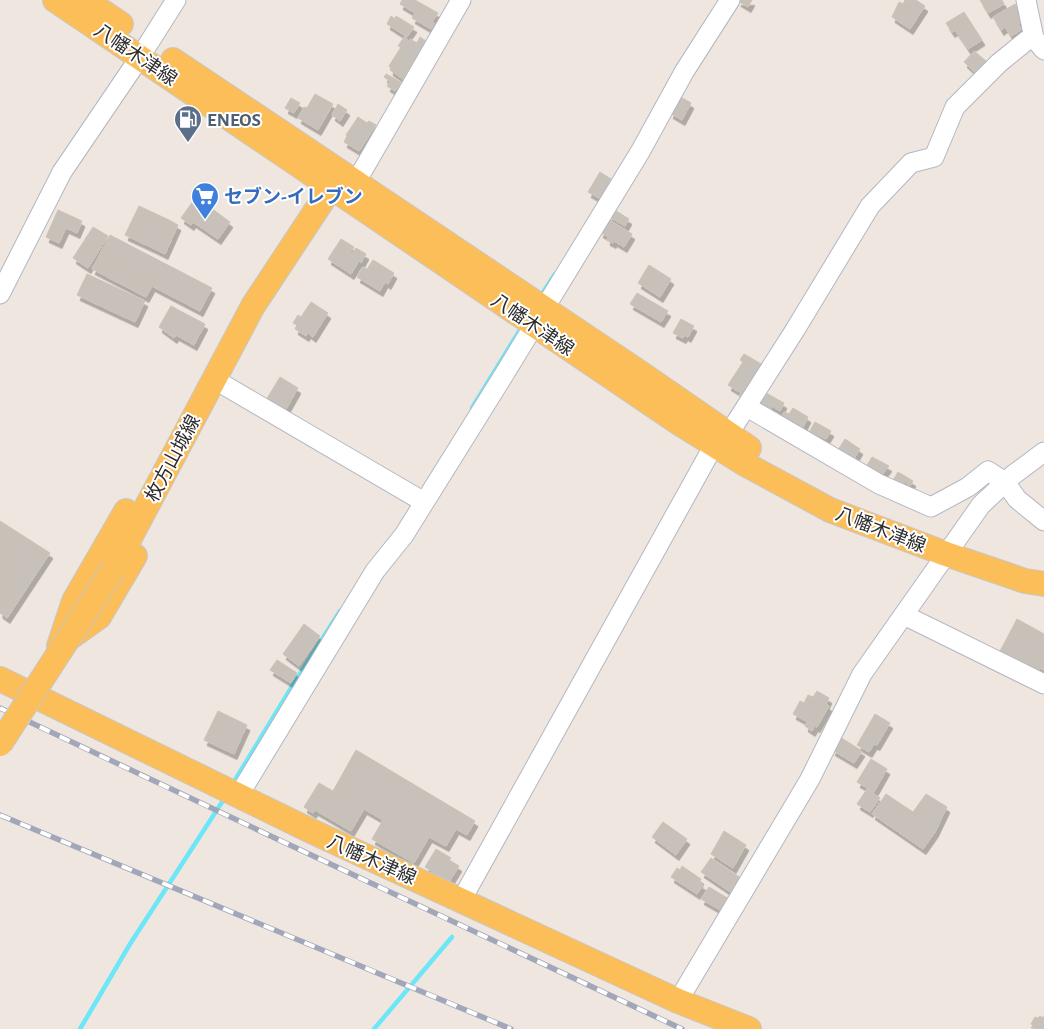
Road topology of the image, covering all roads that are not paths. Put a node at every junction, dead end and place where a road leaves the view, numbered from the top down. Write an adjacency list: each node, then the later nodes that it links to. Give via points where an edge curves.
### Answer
1 (55, 0): 8 (main road, 八幡木津線)
2 (86, 0): 8 (main road, 八幡木津線)
3 (176, 0): 8 (street)
4 (461, 0): 9 (street)
5 (730, 0): 13 (street)
6 (1026, 0): 7 (street)
7 (1039, 44): 15 (street, via 1026,41 999,63 956,107 934,157 911,164 870,206)
8 (144, 50): 9 (main road, 八幡木津線); 10 (street, via 62,172)
9 (344, 185): 12 (main road, 枚方山城線); 13 (main road, 八幡木津線)
10 (6, 268): 11 (street)
11 (0, 294)
12 (253, 306): 14 (main road); 25 (main road, via 210,365 157,452 74,601); 29 (main road, 枚方山城線, bridge, via 114,568)
13 (539, 317): 16 (main road, 八幡木津線); 19 (street)
14 (224, 386): 19 (street); 25 (main road, via 177,481 100,617)
15 (747, 407): 16 (street); 18 (street, via 879,484 931,507 968,487 988,471)
16 (721, 440): 21 (main road, 八幡木津線, via 839,503); 31 (street)
17 (1044, 452): 18 (street)
18 (1006, 482): 20 (street, via 1017,499); 21 (street, via 981,505)
19 (424, 502): 30 (street, via 404,535 375,571)
20 (1044, 521)
21 (948, 550): 22 (main road, 八幡木津線); 23 (main road, 八幡木津線); 24 (street)
22 (1044, 578)
23 (1044, 584)
24 (904, 615): 27 (street); 32 (street, via 862,674 810,780)
25 (60, 645): 28 (main road)
26 (0, 679): 28 (main road, 八幡木津線)
27 (1044, 684)
28 (30, 693): 30 (main road, 八幡木津線)
29 (0, 744)
30 (239, 795): 31 (main road, 八幡木津線)
31 (462, 899): 32 (main road, 八幡木津線)
32 (678, 1001): 33 (main road, 八幡木津線)
33 (749, 1029)

